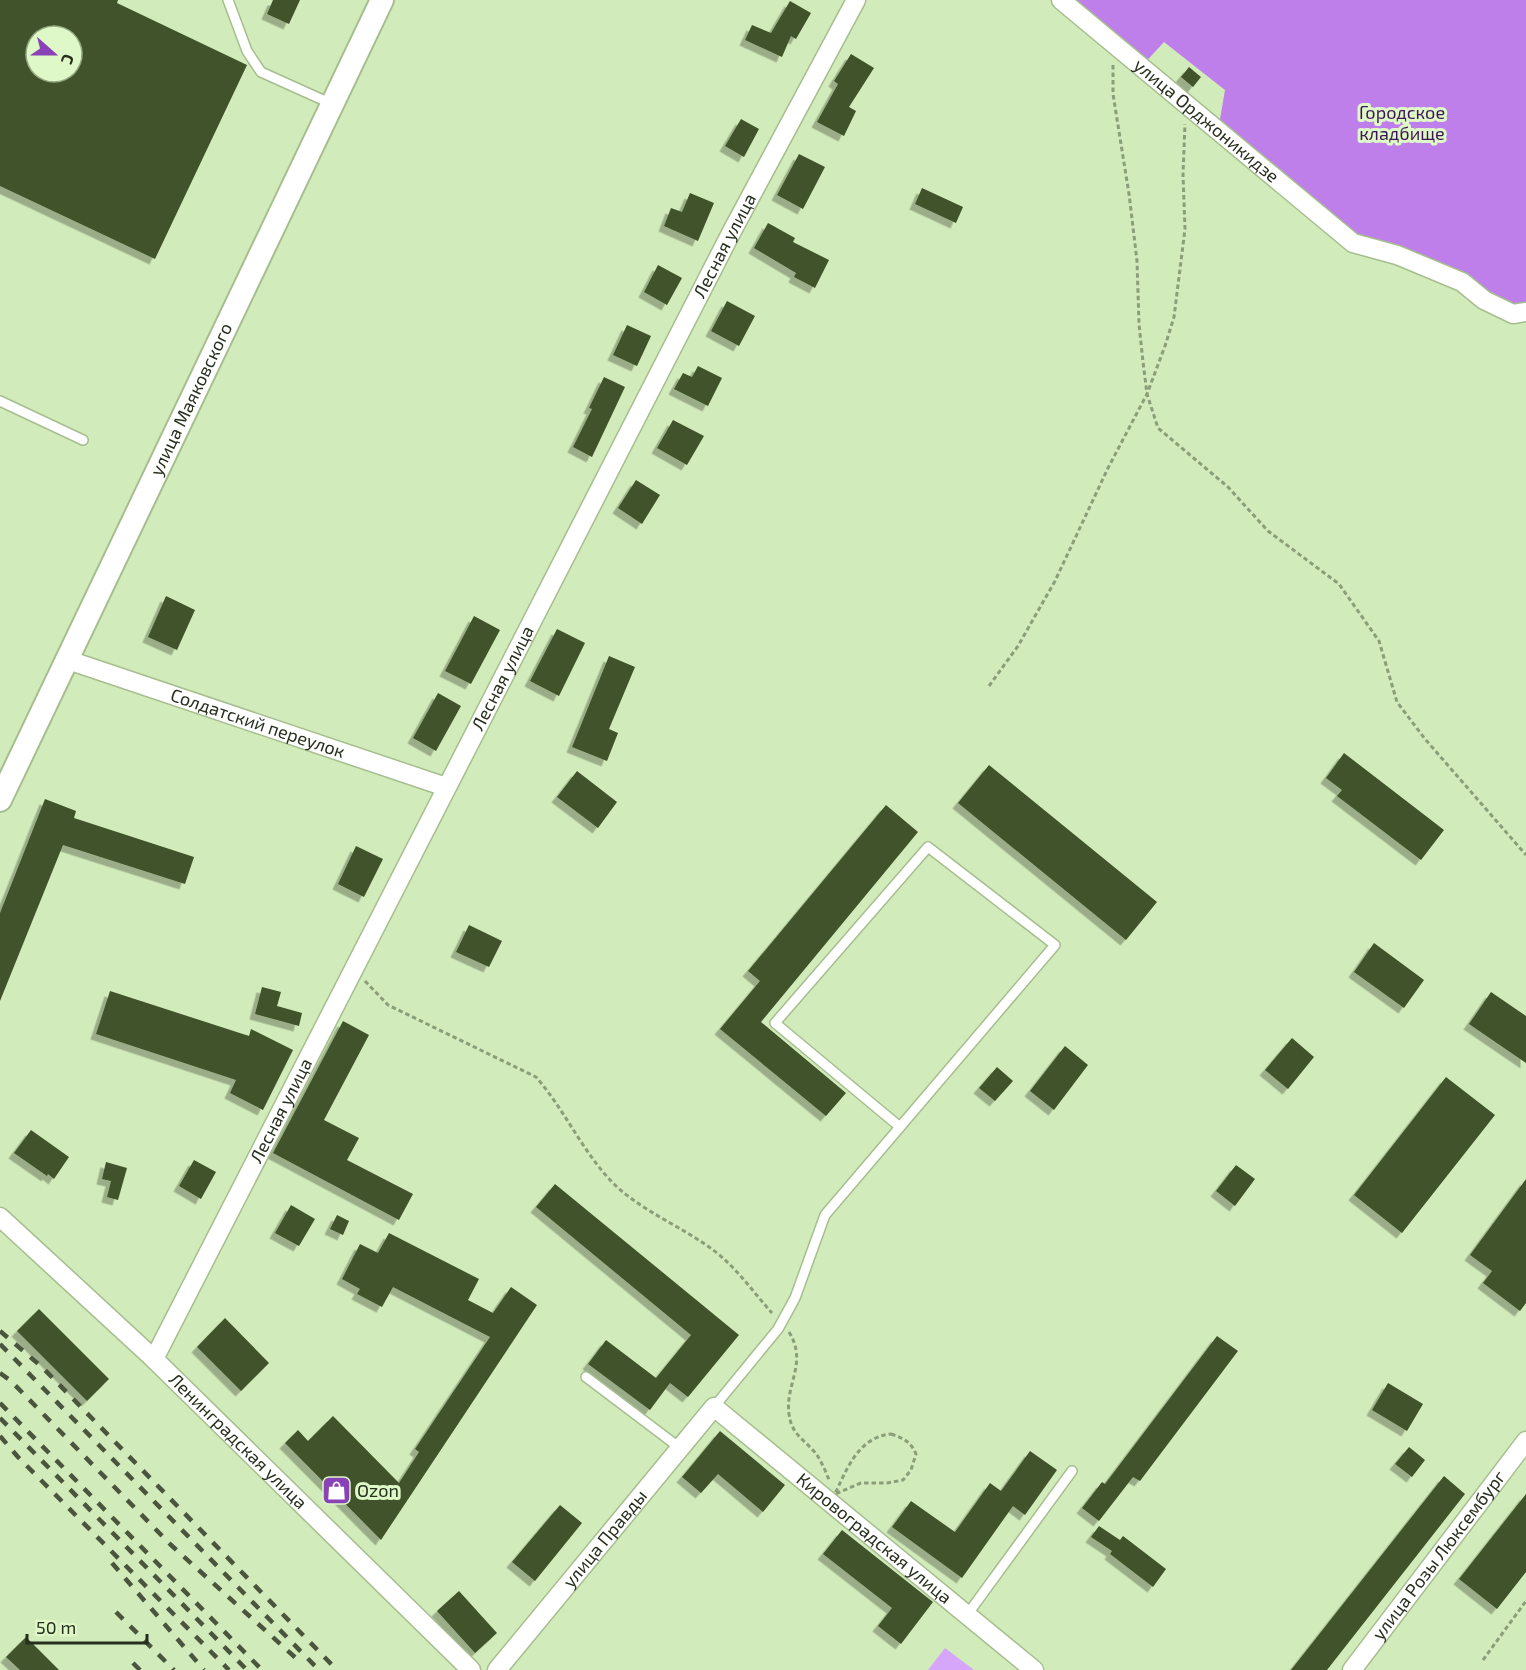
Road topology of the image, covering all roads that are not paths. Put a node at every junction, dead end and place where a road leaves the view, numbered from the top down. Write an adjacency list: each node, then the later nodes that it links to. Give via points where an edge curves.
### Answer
1 (228, 0): 5 (lane, via 247,51 261,72)
2 (382, 0): 5 (street, улица Маяковского)
3 (856, 0): 10 (street, Лесная улица, via 731,233)
4 (1061, 0): 6 (street, улица Орджоникидзе, via 1353,243 1397,255 1462,282 1484,300 1513,314)
5 (332, 104): 9 (street, улица Маяковского)
6 (1526, 312)
7 (0, 401): 8 (lane)
8 (83, 440)
9 (68, 660): 10 (street, Солдатский переулок); 11 (street, улица Маяковского)
10 (446, 788): 14 (street, Лесная улица)
11 (0, 800)
12 (900, 1127): 12 (lane, via 775,1023 928,847 1055,945); 16 (lane, via 825,1215 795,1298 781,1323)
13 (0, 1217): 14 (street, Ленинградская улица)
14 (154, 1359): 21 (street, Ленинградская улица)
15 (586, 1377): 18 (lane)
16 (714, 1407): 18 (street, улица Правды); 20 (street, Кировоградская улица)
17 (1526, 1441): 24 (street, улица Розы Люксембург)
18 (680, 1448): 22 (street, улица Правды)
19 (1072, 1471): 20 (lane)
20 (967, 1615): 23 (street, Кировоградская улица)
21 (471, 1670)
22 (497, 1670)
23 (1034, 1670)
24 (1352, 1670)

